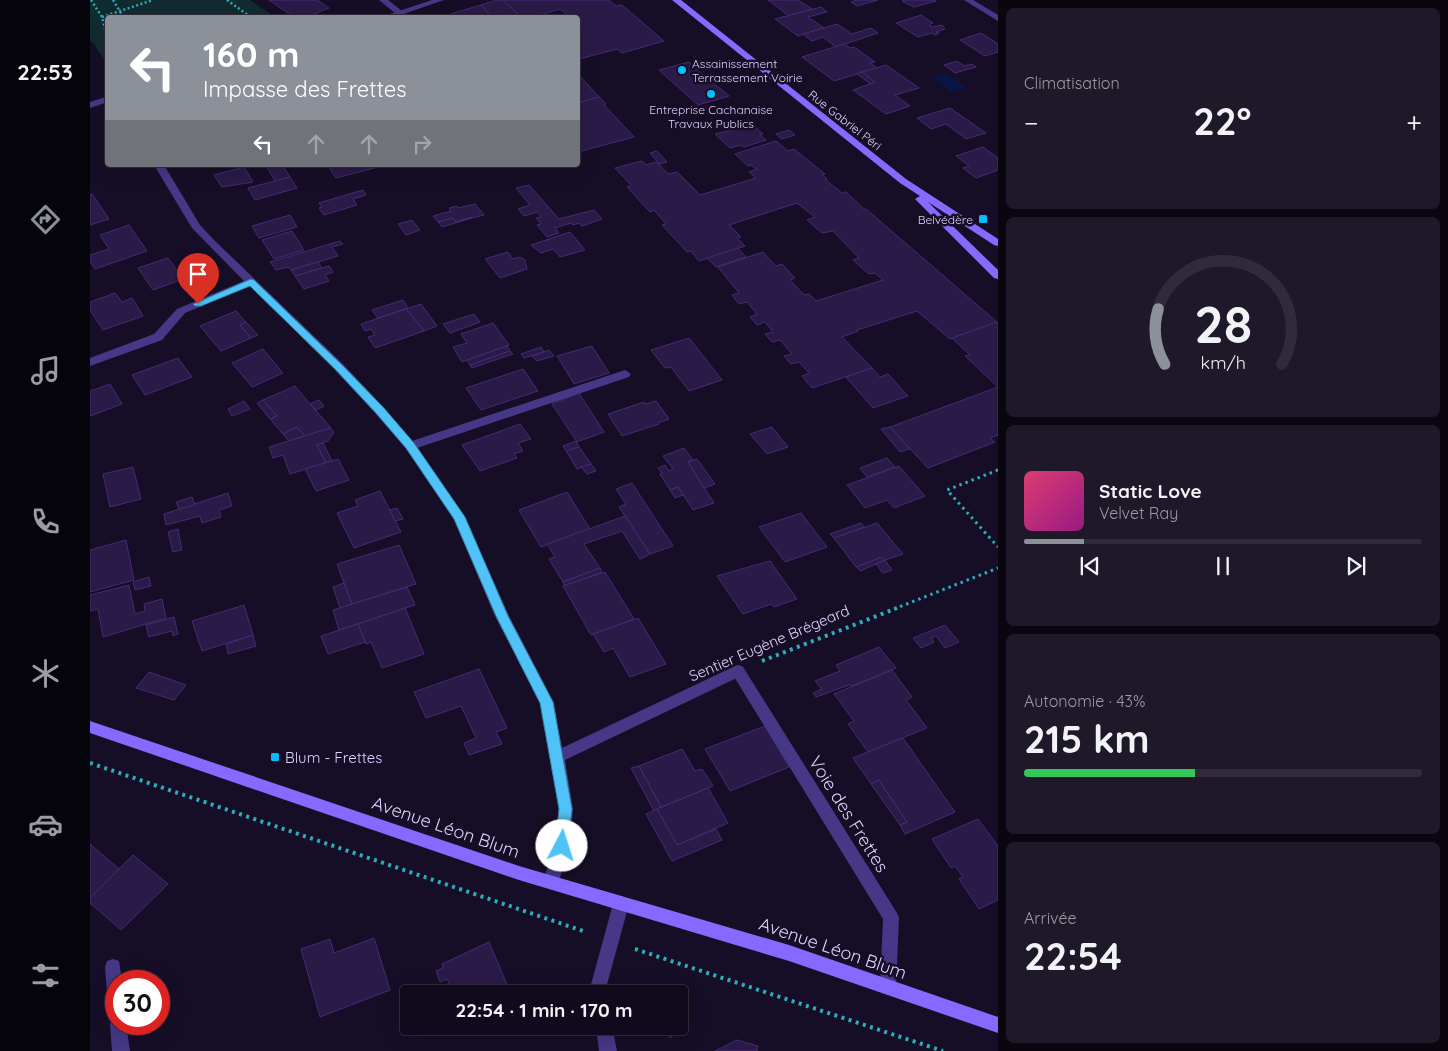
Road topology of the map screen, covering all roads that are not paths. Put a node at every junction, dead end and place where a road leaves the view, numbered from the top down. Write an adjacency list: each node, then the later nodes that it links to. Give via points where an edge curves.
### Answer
1 (383, 0): 5 (street)
2 (440, 0): 5 (street)
3 (968, 0): 6 (street)
4 (675, 1): 10 (main road, Rue Gabriel Péri)
5 (404, 15)
6 (998, 19)
7 (105, 101): 8 (street)
8 (90, 105)
9 (160, 167): 13 (street, via 196,226)
10 (903, 181): 11 (main road, Rue Gabriel Péri); 12 (main road, Rue Gabriel Péri)
11 (998, 243)
12 (998, 276)
13 (251, 282): 14 (street, via 181,311 158,337); 16 (street, via 339,367)
14 (90, 362)
15 (625, 374): 16 (street)
16 (410, 446): 19 (street, via 459,517 502,616 546,702)
17 (738, 671): 19 (street, Sentier Eugène Brégeard); 25 (street, Voie des Frettes, via 891,918)
18 (90, 727): 20 (main road, Avenue Léon Blum)
19 (557, 756): 20 (street, via 566,809 562,846)
20 (552, 882): 21 (main road, Avenue Léon Blum)
21 (622, 904): 24 (street); 25 (main road, Avenue Léon Blum, via 789,953)
22 (113, 967): 23 (street)
23 (113, 970)
24 (599, 985)
25 (888, 987): 26 (main road, Avenue Léon Blum)
26 (998, 1026)
27 (119, 1035): 29 (street)
28 (605, 1035): 30 (street)
29 (121, 1051)
30 (608, 1051)

